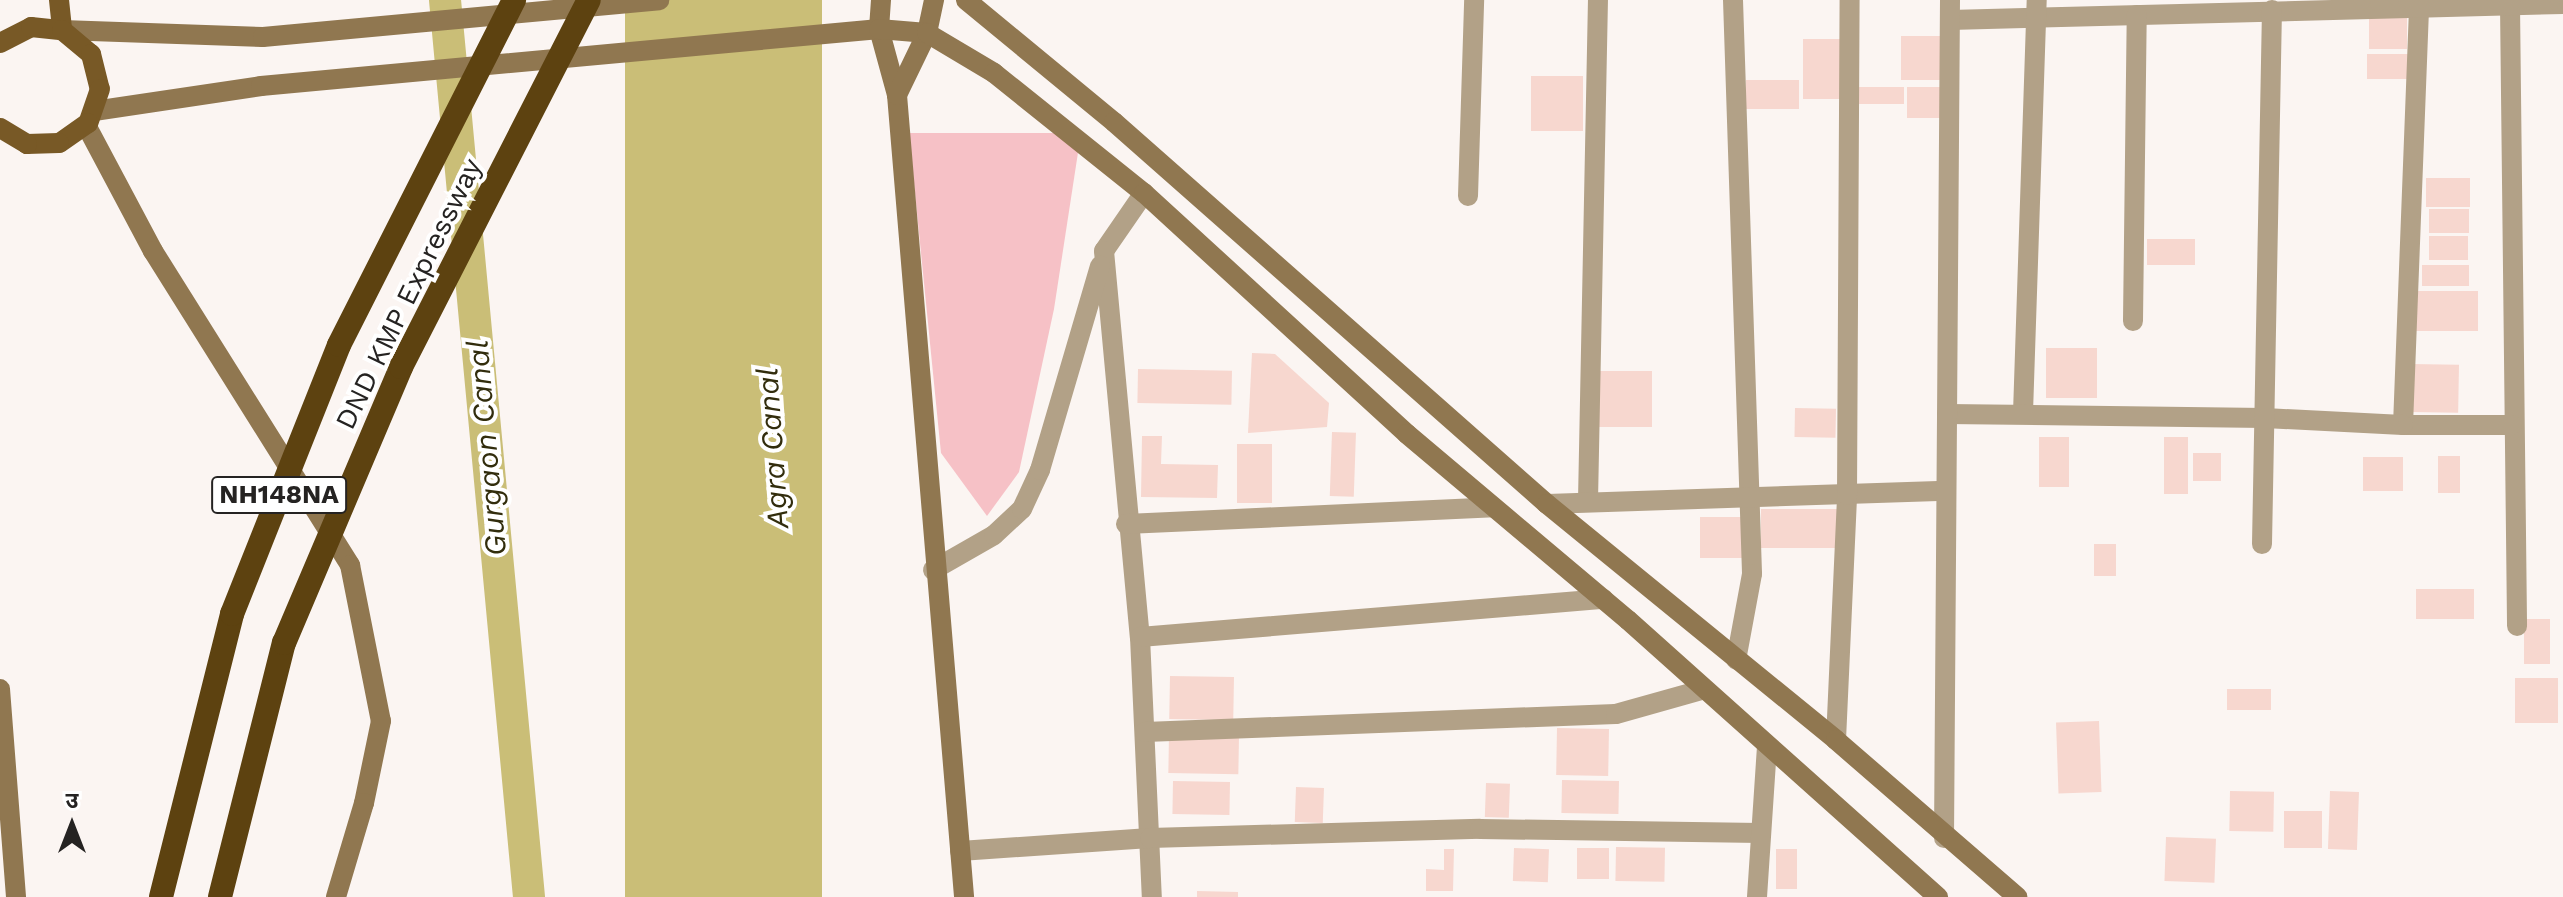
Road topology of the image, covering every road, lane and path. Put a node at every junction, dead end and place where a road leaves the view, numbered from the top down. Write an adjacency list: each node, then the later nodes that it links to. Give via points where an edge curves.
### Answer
1 (59, 0): 22 (main road)
2 (514, 0): 60 (highway, DND KMP Expressway / NH148NA, via 339,345 232,614)
3 (589, 0): 61 (highway, DND KMP Expressway / NH148NA, via 401,367 284,643)
4 (659, 0): 22 (street, via 263,37)
5 (881, 0): 21 (street)
6 (934, 0): 23 (street)
7 (966, 0): 41 (street, via 1114,122)
8 (1474, 0): 29 (street)
9 (1598, 0): 40 (street)
10 (1733, 0): 38 (street)
11 (1850, 0): 39 (street)
12 (2315, 4): 16 (street); 19 (street)
13 (2563, 4): 14 (street)
14 (2510, 5): 16 (street); 36 (street)
15 (2185, 6): 19 (street); 20 (street)
16 (2419, 9): 35 (street)
17 (1950, 10): 18 (street); 33 (street)
18 (2037, 10): 20 (street); 32 (street)
19 (2272, 10): 34 (street)
20 (2137, 15): 31 (street)
21 (879, 29): 23 (street); 25 (street); 26 (street, via 261,86)
22 (62, 30): 24 (main road, via 31,27); 26 (main road, via 78,40 99,70)
23 (927, 33): 25 (street); 28 (street, via 994,73)
24 (1, 36)
25 (897, 95): 45 (street)
26 (90, 118): 27 (main road, via 67,139 43,145 20,141); 62 (street, via 153,251 350,565 381,721)
27 (0, 128)
28 (1144, 193): 30 (street); 42 (street)
29 (1468, 196)
30 (1104, 251): 43 (street); 45 (street, via 1040,470 1022,509 994,535)
31 (2133, 321)
32 (2023, 413): 33 (street); 34 (street)
33 (1947, 414): 37 (street)
34 (2265, 418): 35 (street); 44 (street)
35 (2403, 425): 36 (street)
36 (2512, 425): 47 (street)
37 (1946, 491): 39 (street); 57 (street)
38 (1748, 495): 39 (street); 40 (street); 49 (street, via 1752,593)
39 (1847, 495): 53 (street)
40 (1588, 501): 41 (street)
41 (1547, 504): 49 (street)
42 (1494, 507): 43 (street); 46 (street)
43 (1126, 524): 48 (street)
44 (2262, 544)
45 (933, 570): 58 (street)
46 (1603, 599): 48 (street); 51 (street)
47 (2517, 626)
48 (1140, 637): 52 (street)
49 (1736, 660): 53 (street)
50 (0, 689): 59 (street)
51 (1705, 689): 52 (street, via 1616,714); 54 (street)
52 (1145, 732): 56 (street)
53 (1836, 740): 57 (street)
54 (1767, 745): 55 (street); 66 (street)
55 (1760, 833): 56 (street, via 1480,829); 65 (street)
56 (1150, 838): 58 (street); 64 (street)
57 (1944, 838): 67 (street)
58 (960, 851): 63 (street)
59 (16, 897)
60 (161, 897)
61 (220, 897)
62 (336, 897)
63 (964, 897)
64 (1152, 897)
65 (1757, 897)
66 (1938, 897)
67 (2017, 897)

